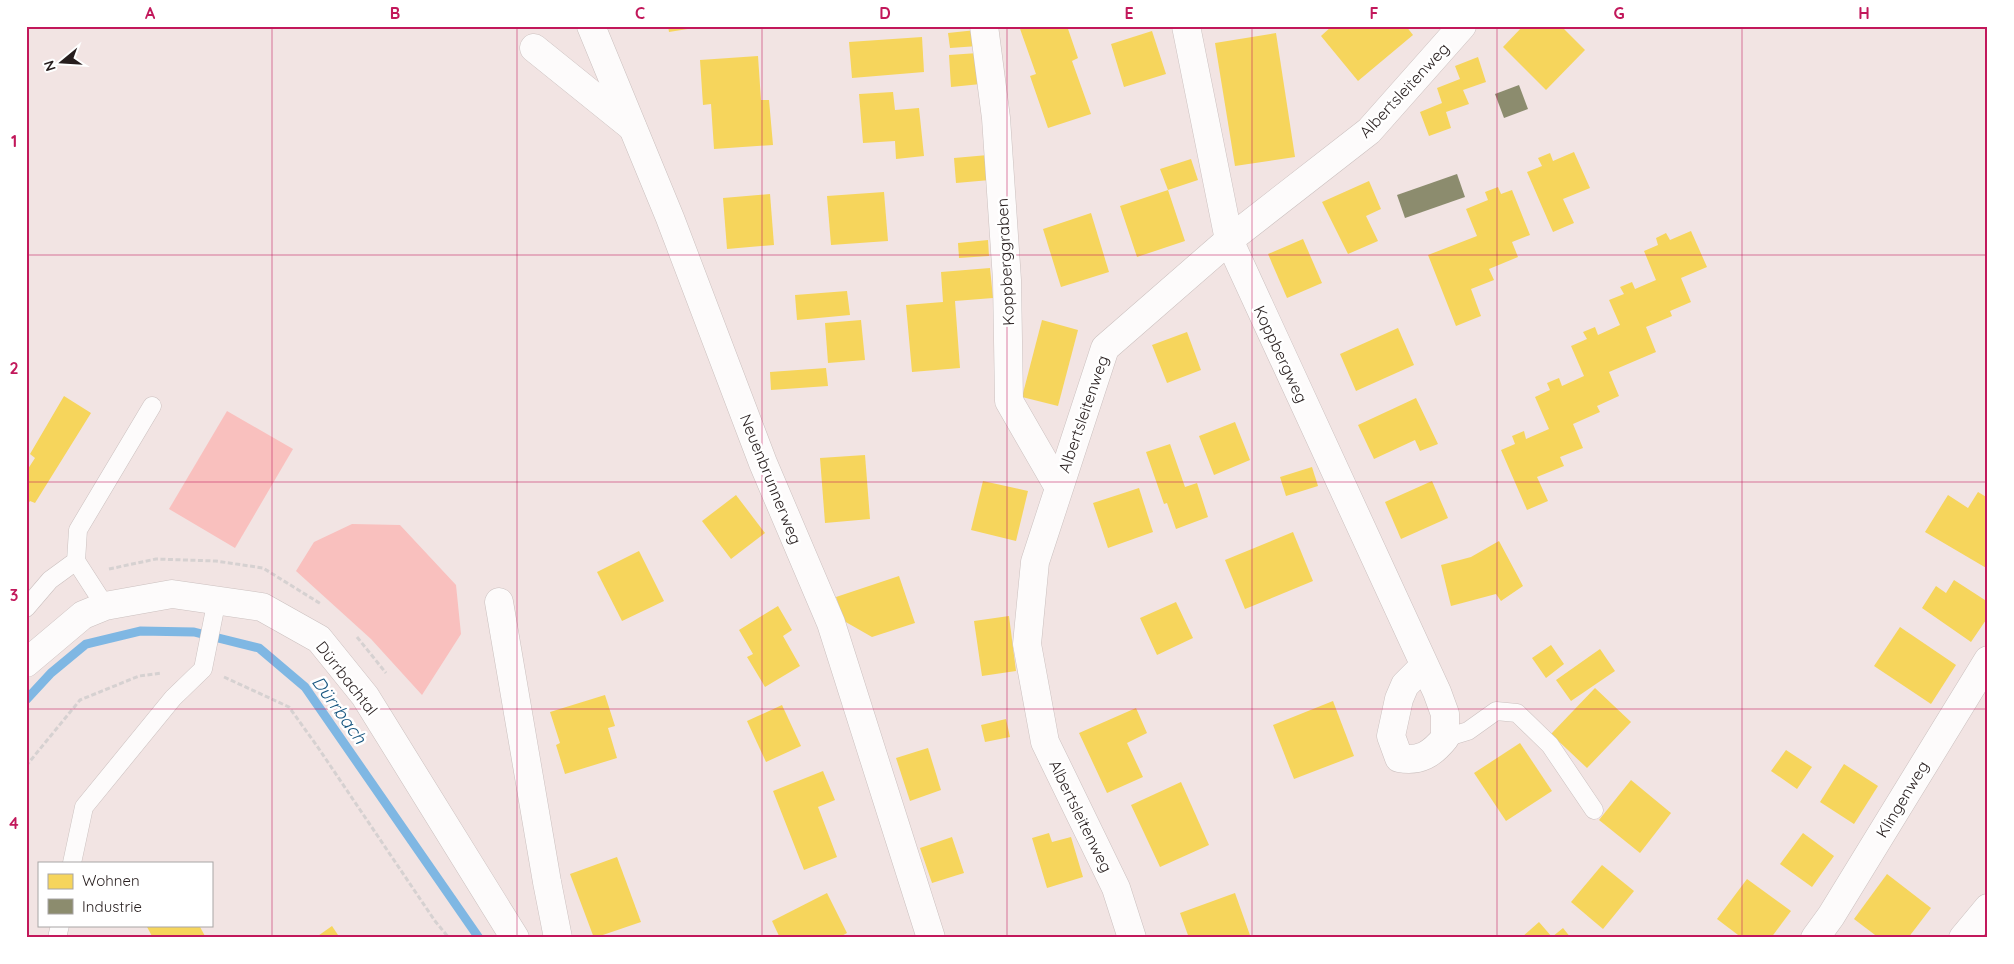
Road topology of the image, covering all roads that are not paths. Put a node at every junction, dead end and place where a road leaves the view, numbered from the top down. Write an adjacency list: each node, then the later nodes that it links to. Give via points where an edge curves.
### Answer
1 (591, 26): 6 (street, Neuenbrunnerweg)
2 (984, 26): 9 (street, Koppberggraben, via 996,118 1008,280 1009,401)
3 (1186, 26): 7 (street, Koppbergweg)
4 (1462, 26): 7 (street, Albertsleitenweg, via 1369,132)
5 (534, 48): 6 (street)
6 (633, 129): 24 (street, Neuenbrunnerweg, via 763,463 832,623)
7 (1228, 240): 9 (street, Albertsleitenweg, via 1105,348); 17 (street, Koppbergweg)
8 (152, 406): 10 (lane, via 78,530)
9 (1058, 486): 25 (street, Albertsleitenweg, via 1035,562 1027,644 1045,742 1116,888)
10 (76, 561): 13 (lane); 14 (lane, via 50,580)
11 (217, 599): 13 (street, Dürrbachtal, via 172,594); 20 (lane, via 204,665 173,698 84,808); 22 (street, Dürrbachtal, via 262,607 319,639 365,696)
12 (499, 602): 23 (street)
13 (105, 606): 16 (street, Dürrbachtal, via 83,615)
14 (26, 608)
15 (1988, 660): 26 (street, Klingenweg)
16 (26, 663)
17 (1424, 666): 18 (street, Koppbergweg, via 1445,714); 18 (street, via 1405,685 1390,736 1400,758 1413,761 1436,750)
18 (1445, 738): 19 (lane, via 1468,731 1496,711 1517,713 1550,745)
19 (1594, 810)
20 (72, 862)
21 (1988, 908): 27 (street)
22 (515, 938)
23 (558, 938)
24 (931, 938)
25 (1132, 938)
26 (1815, 938)
27 (1963, 938)

